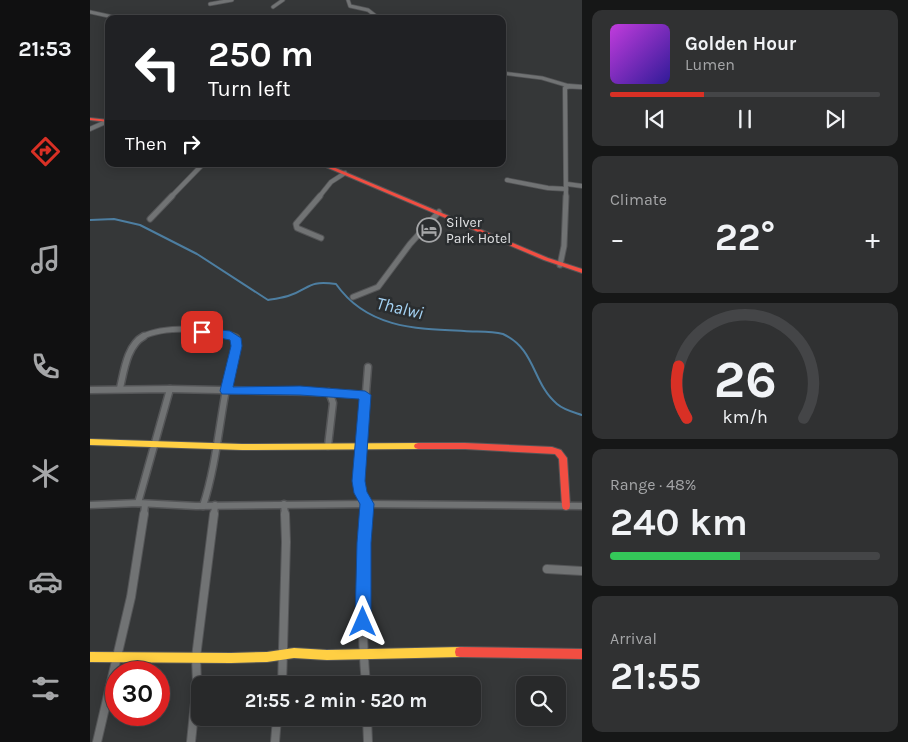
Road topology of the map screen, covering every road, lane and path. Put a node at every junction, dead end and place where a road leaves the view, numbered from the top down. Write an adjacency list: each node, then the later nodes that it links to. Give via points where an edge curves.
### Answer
1 (232, 0): 4 (street)
2 (283, 0): 5 (street)
3 (348, 0): 8 (street, via 350,6 366,8)
4 (210, 4)
5 (272, 7)
6 (90, 12): 7 (street)
7 (105, 15)
8 (376, 15)
9 (506, 74): 10 (street, via 542,78)
10 (569, 86): 11 (street); 20 (street, via 565,88 564,114)
11 (582, 87)
12 (90, 119): 13 (main road)
13 (105, 121)
14 (105, 122): 15 (street)
15 (90, 129)
16 (200, 167): 23 (street)
17 (330, 167): 18 (main road)
18 (345, 173): 22 (main road); 24 (street, via 331,182 296,224 297,228)
19 (507, 180): 20 (street, via 548,188)
20 (566, 186): 21 (street); 25 (street, via 564,246)
21 (582, 186)
22 (439, 212): 25 (main road); 27 (street, via 378,287)
23 (150, 219)
24 (321, 238)
25 (560, 265): 26 (main road)
26 (582, 271)
27 (353, 297)
28 (368, 367): 34 (street)
29 (120, 388): 30 (street); 31 (street); 32 (street, via 137,341 148,333 170,330 235,337)
30 (170, 389): 32 (street); 36 (street)
31 (90, 390)
32 (226, 391): 33 (street); 37 (street)
33 (329, 392): 34 (street); 38 (street, via 333,403)
34 (365, 395): 39 (street)
35 (90, 442): 36 (main road)
36 (153, 444): 37 (main road); 40 (street)
37 (216, 446): 38 (main road); 45 (street)
38 (328, 446): 39 (main road)
39 (362, 447): 42 (street, via 359,487); 46 (main road, via 465,446 552,450 563,458)
40 (141, 503): 43 (street); 45 (street); 53 (street, via 138,564)
41 (284, 504): 42 (street); 44 (street); 50 (street, via 287,534)
42 (367, 504): 46 (street); 51 (street)
43 (90, 505)
44 (215, 505): 45 (street); 55 (street)
45 (203, 506)
46 (566, 506): 47 (street)
47 (582, 506)
48 (547, 569): 49 (street)
49 (582, 571)
50 (284, 654): 51 (main road); 55 (main road); 56 (street)
51 (363, 654): 52 (main road); 57 (street)
52 (582, 654)
53 (118, 656): 54 (main road); 55 (main road); 60 (street)
54 (90, 657)
55 (196, 657): 61 (street, via 197,683)
56 (283, 676)
57 (365, 676)
58 (276, 726): 62 (street)
59 (367, 726): 63 (street)
60 (96, 742)
61 (191, 742)
62 (275, 742)
63 (368, 742)

